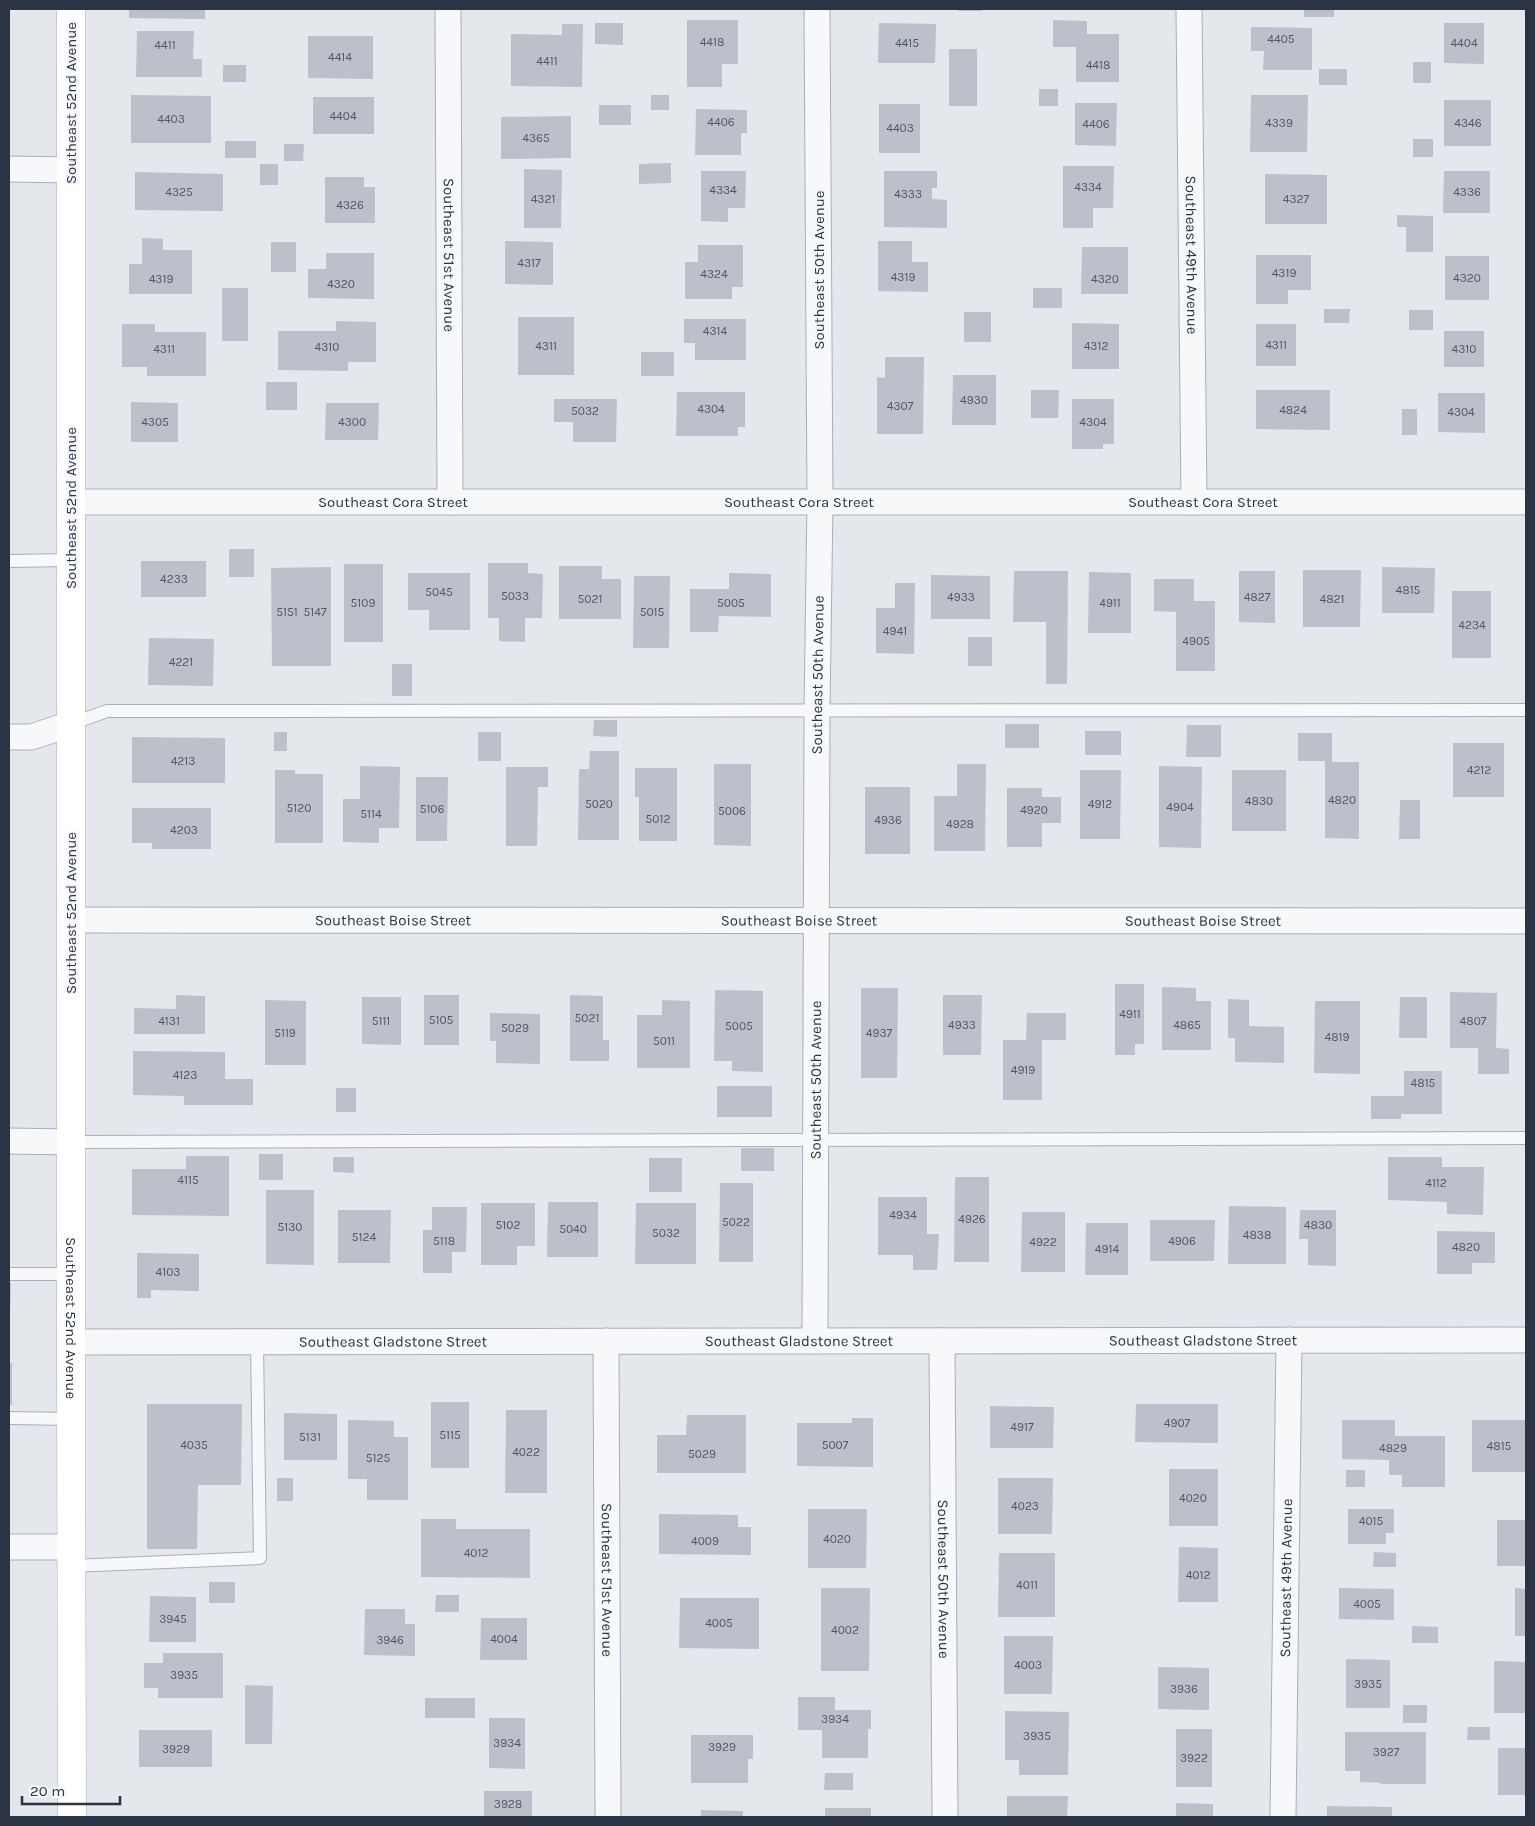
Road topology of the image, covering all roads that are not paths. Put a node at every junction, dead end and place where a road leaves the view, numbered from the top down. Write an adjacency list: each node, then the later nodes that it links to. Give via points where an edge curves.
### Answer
1 (71, 9): 6 (main road, Southeast 52nd Avenue)
2 (448, 9): 8 (street, Southeast 51st Avenue)
3 (817, 9): 9 (street, Southeast 50th Avenue)
4 (1189, 9): 10 (street, Southeast 49th Avenue)
5 (9, 169): 6 (street)
6 (71, 170): 7 (main road, Southeast 52nd Avenue)
7 (71, 502): 8 (street, Southeast Cora Street); 12 (main road, Southeast 52nd Avenue)
8 (450, 502): 9 (street, Southeast Cora Street)
9 (820, 502): 10 (street, Southeast Cora Street); 15 (street, Southeast 50th Avenue)
10 (1194, 502): 11 (street, Southeast Cora Street)
11 (1526, 502)
12 (71, 560): 13 (lane); 16 (main road, Southeast 52nd Avenue)
13 (9, 561)
14 (1526, 710): 15 (lane)
15 (817, 711): 16 (lane, via 107,711); 19 (street, Southeast 50th Avenue)
16 (71, 724): 17 (street, via 30,737); 18 (main road, Southeast 52nd Avenue)
17 (9, 737)
18 (71, 920): 19 (street, Southeast Boise Street); 24 (main road, Southeast 52nd Avenue)
19 (816, 920): 20 (street, Southeast Boise Street); 22 (street, Southeast 50th Avenue)
20 (1526, 921)
21 (1526, 1138): 22 (lane)
22 (816, 1140): 24 (lane); 30 (street, Southeast 50th Avenue)
23 (9, 1141): 24 (street)
24 (70, 1142): 26 (main road, Southeast 52nd Avenue)
25 (9, 1274): 26 (lane)
26 (70, 1274): 32 (main road, Southeast 52nd Avenue)
27 (1289, 1340): 28 (street, Southeast Gladstone Street); 31 (street, Southeast Gladstone Street); 41 (street, Southeast 49th Avenue)
28 (1526, 1340)
29 (606, 1341): 30 (street, Southeast Gladstone Street); 33 (street, Southeast Gladstone Street); 39 (street, Southeast 51st Avenue)
30 (815, 1341): 31 (street, Southeast Gladstone Street)
31 (942, 1341): 40 (street, Southeast 50th Avenue)
32 (70, 1342): 33 (street, Southeast Gladstone Street); 35 (main road, Southeast 52nd Avenue)
33 (257, 1342): 37 (lane, via 260,1558)
34 (9, 1418): 35 (lane)
35 (71, 1418): 37 (main road, Southeast 52nd Avenue)
36 (9, 1547): 37 (street)
37 (71, 1556): 38 (main road, Southeast 52nd Avenue)
38 (72, 1817)
39 (608, 1817)
40 (944, 1817)
41 (1283, 1817)

